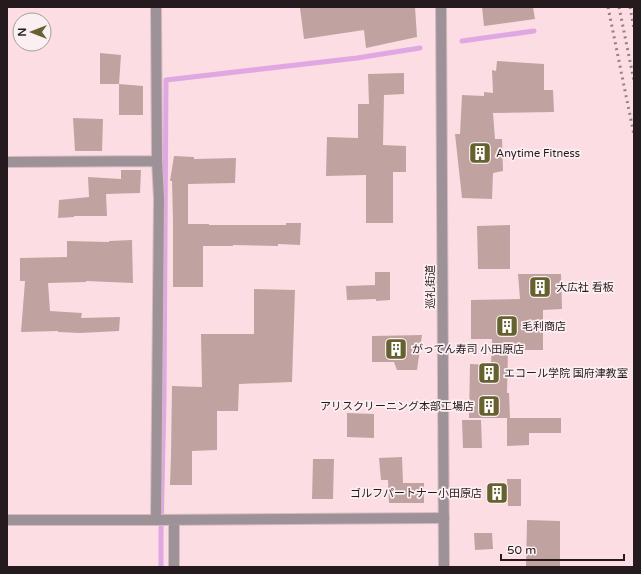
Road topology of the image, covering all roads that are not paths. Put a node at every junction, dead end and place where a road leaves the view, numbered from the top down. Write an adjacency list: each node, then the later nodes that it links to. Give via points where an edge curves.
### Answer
1 (156, 7): 3 (street)
2 (441, 7): 5 (street, 巡礼街道)
3 (157, 161): 4 (street); 7 (street, via 159,199)
4 (7, 162)
5 (444, 518): 8 (street); 10 (street, 巡礼街道)
6 (7, 520): 7 (street)
7 (156, 520): 8 (street)
8 (174, 520): 9 (street)
9 (174, 567)
10 (444, 567)

